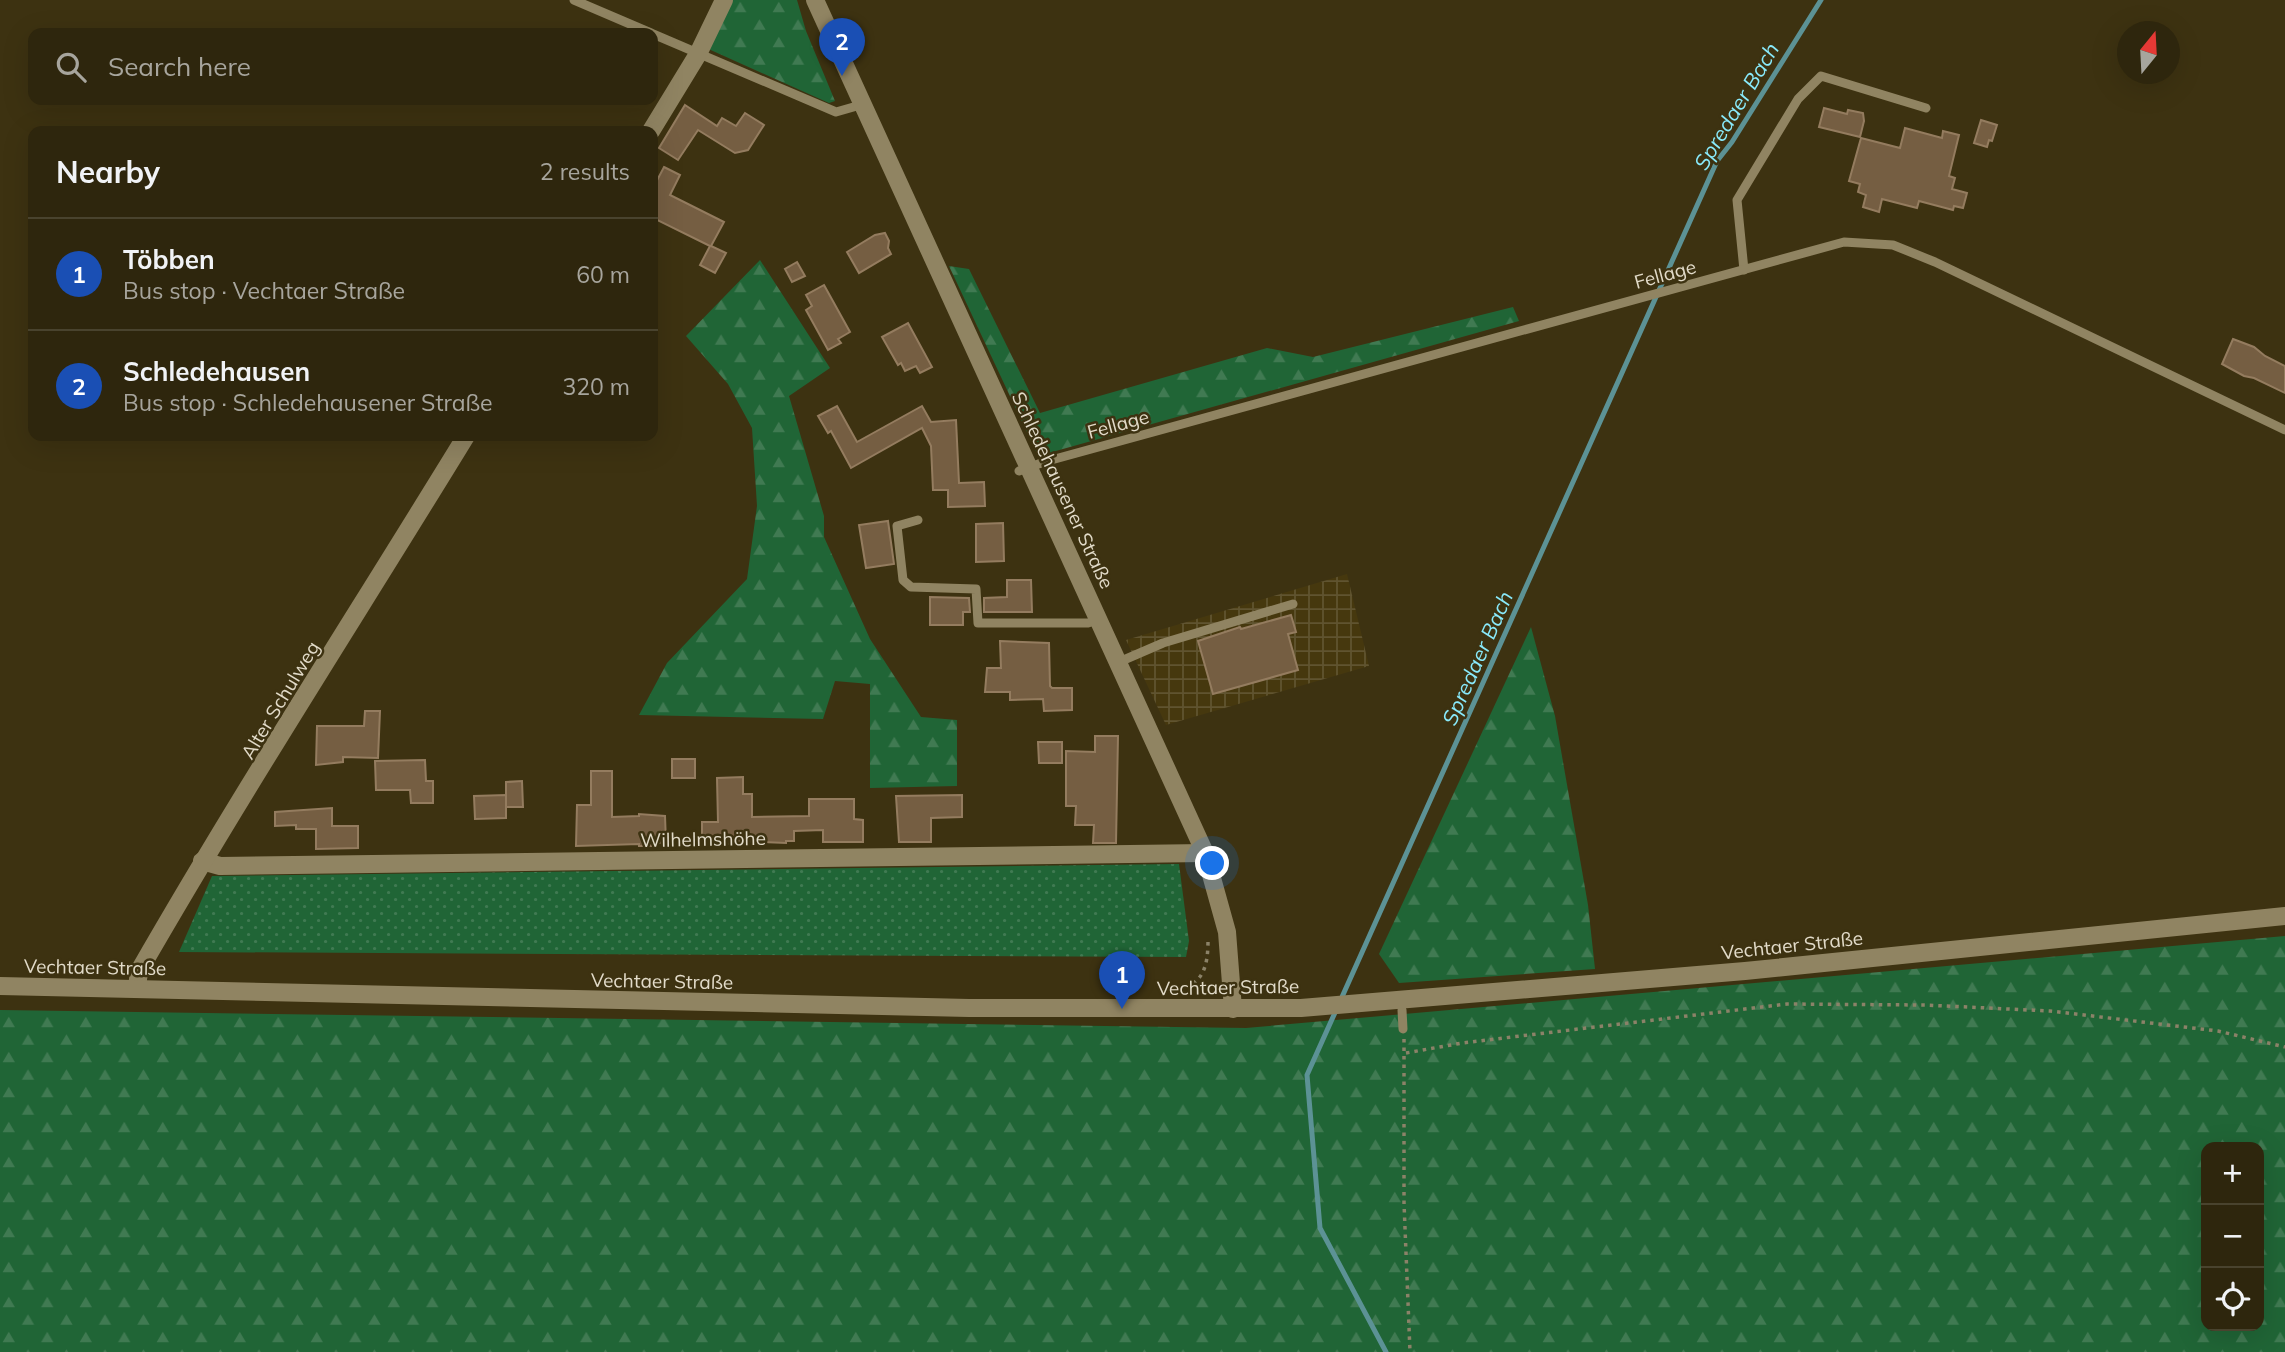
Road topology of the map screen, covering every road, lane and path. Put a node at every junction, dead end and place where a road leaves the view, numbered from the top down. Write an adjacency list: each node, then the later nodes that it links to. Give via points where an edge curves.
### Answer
1 (573, 0): 4 (lane)
2 (724, 0): 6 (street)
3 (815, 0): 7 (street, Schledehausener Straße)
4 (638, 28)
5 (658, 37): 6 (lane)
6 (698, 54): 7 (lane, via 836,112); 9 (street)
7 (864, 104): 13 (street, Schledehausener Straße)
8 (1926, 108): 10 (lane, via 1821,76 1798,99 1737,200)
9 (654, 126)
10 (1744, 270): 11 (lane, Fellage, via 1844,242 1893,245); 13 (lane, Fellage)
11 (2285, 430)
12 (463, 441): 19 (street, Alter Schulweg)
13 (1025, 469): 16 (street, Schledehausener Straße)
14 (918, 520): 16 (lane, via 897,526 903,580 911,587 976,589 978,623 1088,623)
15 (1293, 604): 17 (lane, via 1163,643)
16 (1100, 619): 17 (street, Schledehausener Straße)
17 (1119, 662): 18 (street, Schledehausener Straße)
18 (1205, 853): 19 (street, Wilhelmshöhe, via 220,866); 23 (street, Schledehausener Straße, via 1227,932)
19 (202, 861): 22 (street, Alter Schulweg, via 138,971)
20 (2285, 916): 23 (street, Vechtaer Straße, via 1745,971 1301,1008)
21 (0, 986): 22 (street, Vechtaer Straße)
22 (137, 988): 23 (street, Vechtaer Straße, via 969,1009)
23 (1233, 1009)
24 (1402, 1010): 25 (lane)
25 (1404, 1029): 27 (path)
26 (2285, 1047): 27 (path, via 2218,1031 2050,1011 1787,1004)
27 (1406, 1053): 28 (path, via 1404,1203)
28 (1410, 1352)

